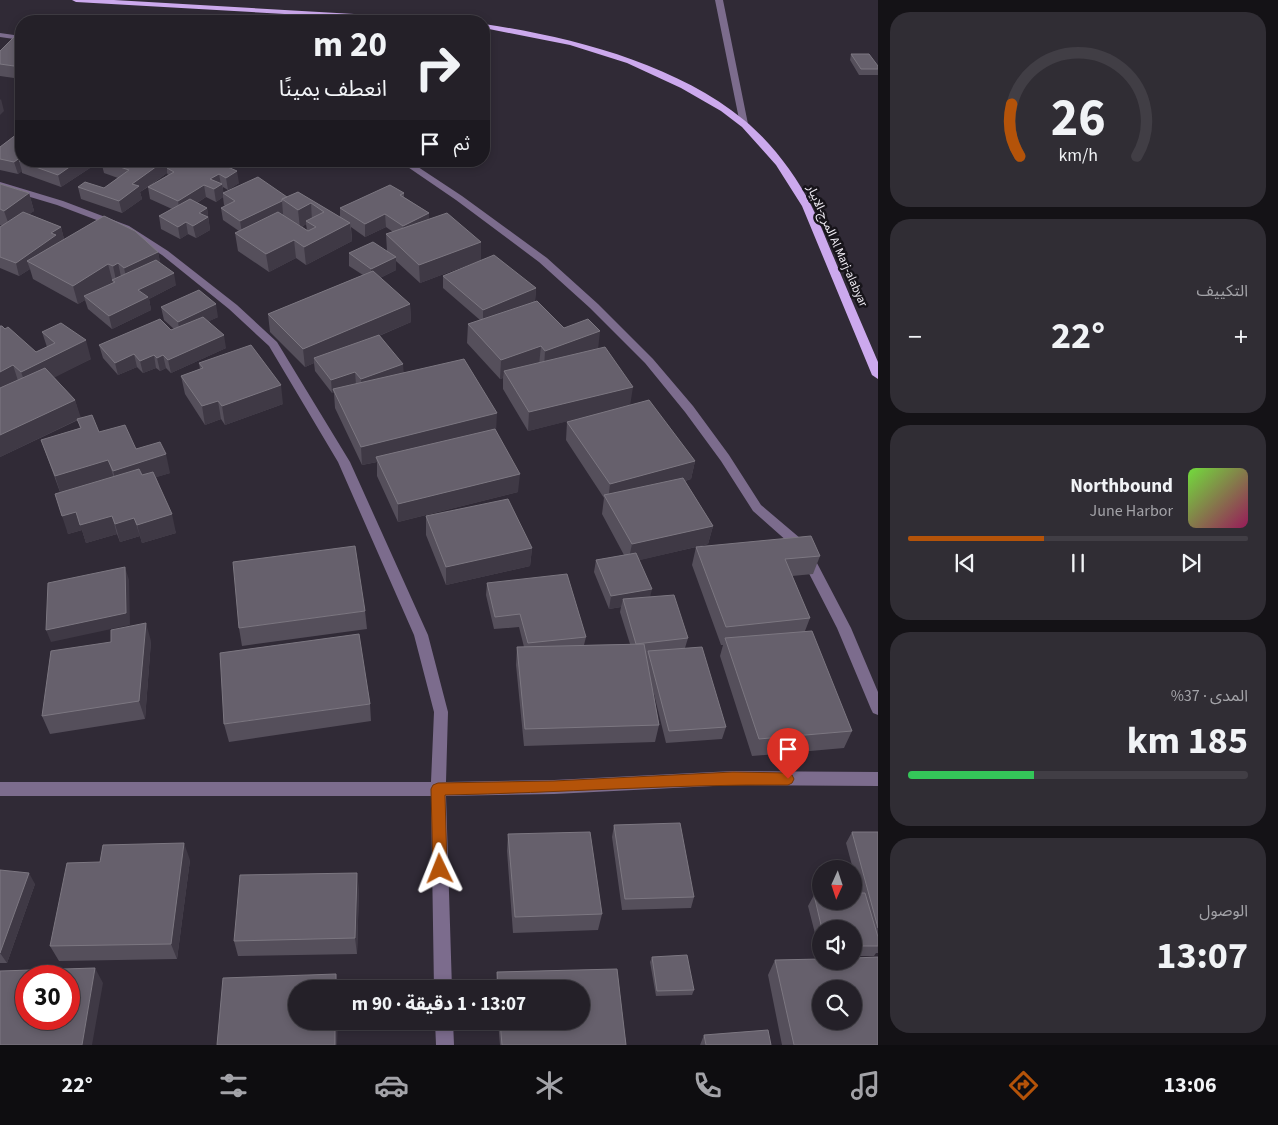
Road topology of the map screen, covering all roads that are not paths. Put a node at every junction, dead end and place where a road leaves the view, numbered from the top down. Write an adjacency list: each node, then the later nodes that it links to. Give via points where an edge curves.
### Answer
1 (76, 0): 3 (main road)
2 (719, 0): 7 (street)
3 (337, 15)
4 (490, 27): 7 (main road, المرج-الابيار Al Marj-alabyar, via 552,38 634,63 692,89)
5 (0, 35): 6 (street)
6 (15, 37)
7 (744, 124): 10 (main road, المرج-الابيار Al Marj-alabyar, via 794,183 807,206)
8 (412, 167): 11 (street, via 543,260 649,361 725,458 756,508 802,547 844,628)
9 (0, 185): 14 (street, via 126,228 165,253 233,307 273,344 344,462 421,635 441,712)
10 (877, 371)
11 (878, 709)
12 (878, 780): 14 (street, via 733,778)
13 (0, 789): 14 (street)
14 (438, 789): 15 (street)
15 (443, 980)
16 (444, 1030): 17 (street)
17 (445, 1045)

